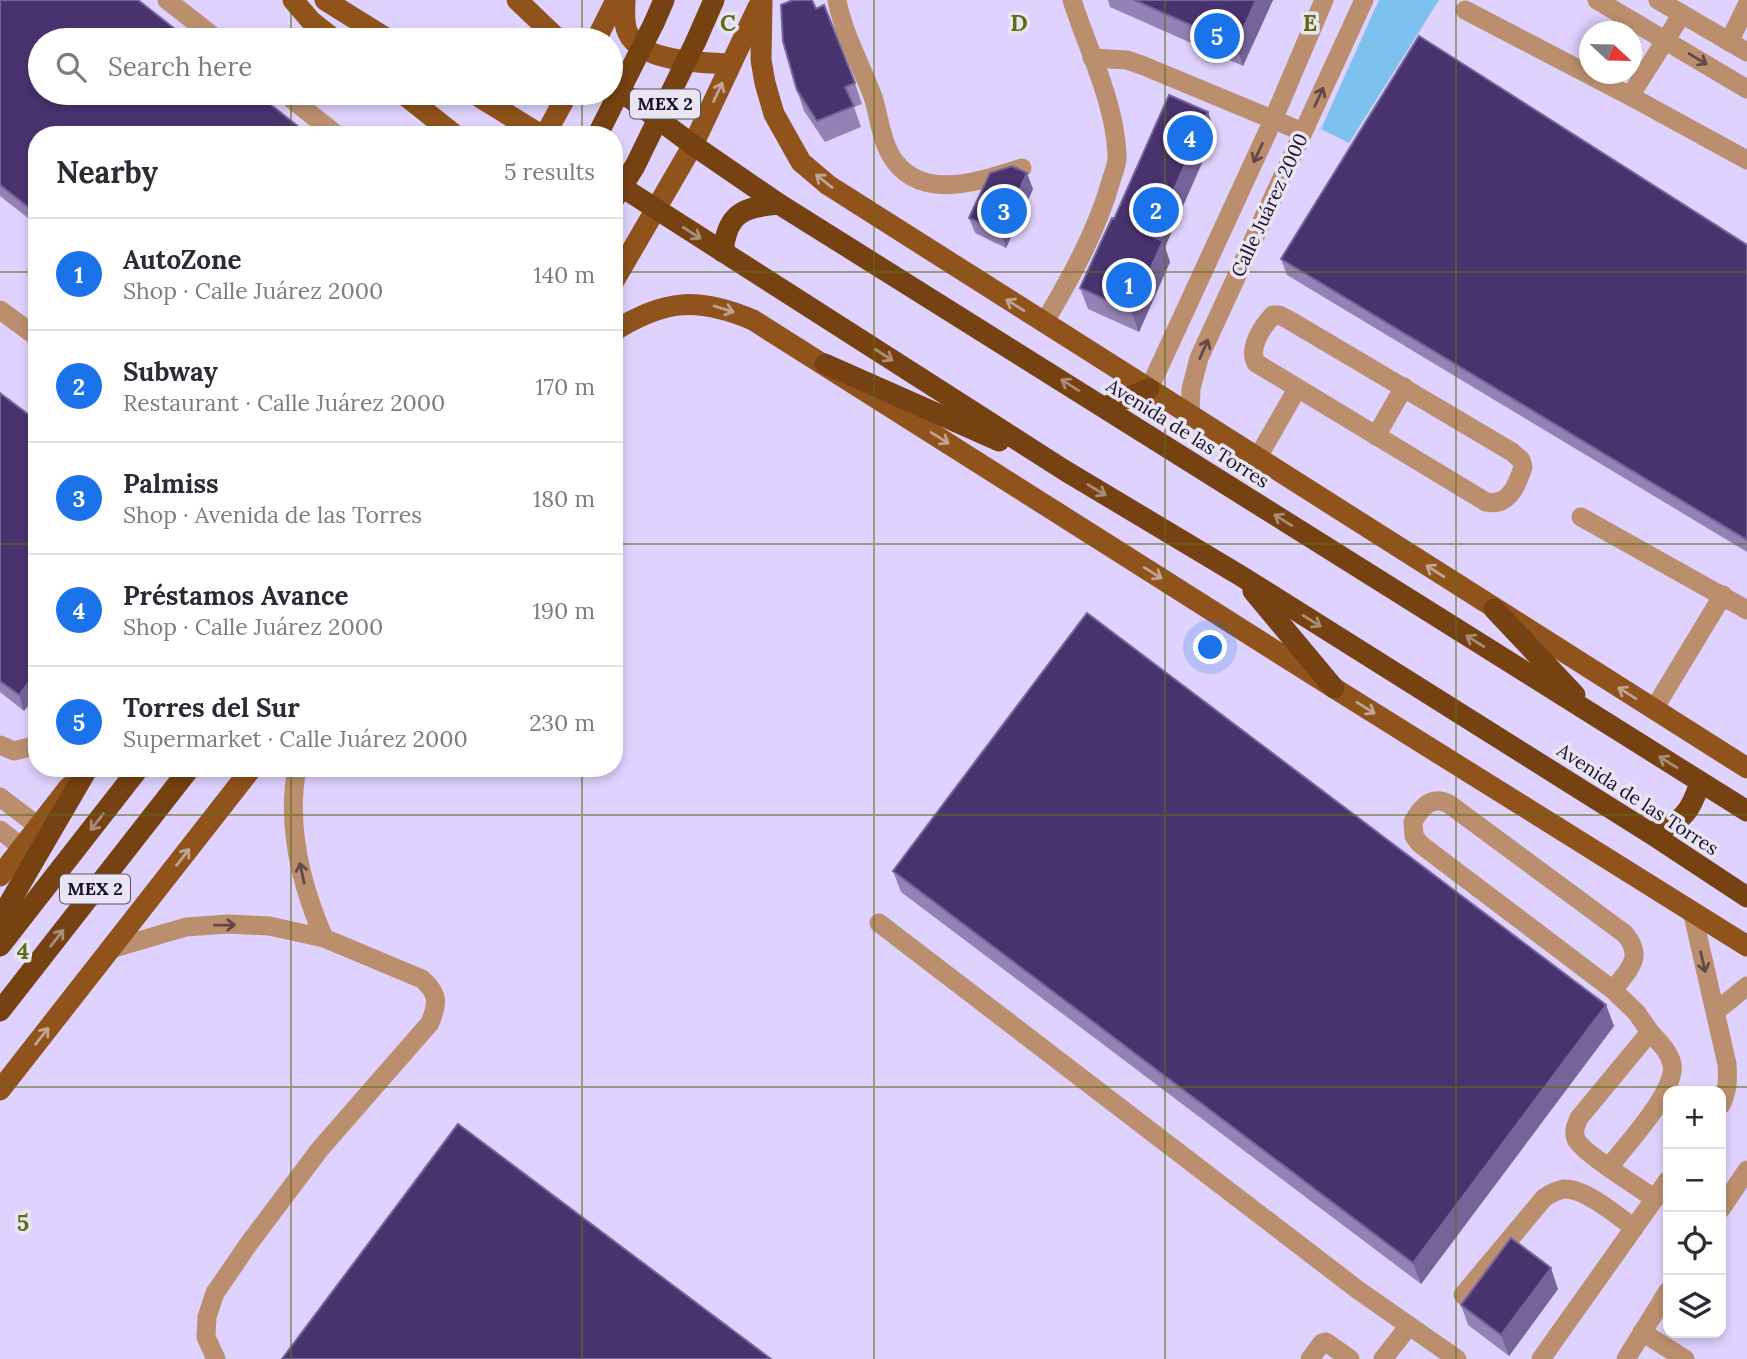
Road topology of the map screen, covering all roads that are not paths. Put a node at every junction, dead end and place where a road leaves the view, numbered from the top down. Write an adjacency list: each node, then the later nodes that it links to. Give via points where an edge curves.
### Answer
1 (167, 0): 19 (street)
2 (293, 0): 20 (main road)
3 (325, 0): 21 (main road)
4 (517, 0): 22 (main road)
5 (616, 0): 23 (main road)
6 (625, 0): 28 (main road, via 626,30 638,46 678,59)
7 (664, 0): 29 (highway, MEX 2, bridge)
8 (714, 0): 48 (highway, MEX 2, bridge)
9 (762, 0): 28 (main road); 55 (main road, Avenida de las Torres, one-way to 9, via 828,185 802,162 774,114 765,83)
10 (837, 0): 47 (street, via 886,145 903,169 929,183 949,186)
11 (1072, 0): 27 (street)
12 (1324, 0): 38 (street, Calle Juárez 2000)
13 (1364, 0): 44 (street, Calle Juárez 2000, one-way to 13)
14 (1597, 0): 24 (street)
15 (1658, 0): 18 (street)
16 (1747, 5): 25 (street)
17 (1465, 10): 32 (street)
18 (1682, 14): 24 (street); 25 (street)
19 (203, 28)
20 (320, 28)
21 (370, 28)
22 (546, 28)
23 (602, 28)
24 (1666, 40): 30 (street, one-way to 30); 32 (street)
25 (1729, 42): 26 (street)
26 (1747, 52)
27 (1092, 58): 38 (street, via 1127,60); 55 (street, via 1118,159 1100,214)
28 (731, 64): 45 (main road, one-way to 28)
29 (623, 84)
30 (1747, 89)
31 (623, 93): 45 (highway, Avenida de las Torres)
32 (1630, 96): 46 (street)
33 (299, 105): 39 (street)
34 (417, 105): 40 (main road)
35 (493, 105): 41 (main road)
36 (561, 105): 42 (main road)
37 (612, 105): 43 (highway, MEX 2, bridge)
38 (1273, 120): 44 (street); 60 (street, Calle Juárez 2000, one-way to 60)
39 (326, 126)
40 (444, 126)
41 (528, 126)
42 (548, 126)
43 (602, 126)
44 (1303, 132): 63 (street, Calle Juárez 2000, one-way to 44, via 1191,388 1199,358)
45 (694, 145): 50 (highway, Avenida de las Torres); 51 (main road)
46 (1747, 160)
47 (1022, 168)
48 (623, 185)
49 (623, 189): 51 (highway, Avenida de las Torres)
50 (779, 204): 52 (highway, via 754,206 738,215 728,229); 62 (highway, Avenida de las Torres, one-way to 50)
51 (657, 210): 52 (highway, Avenida de las Torres, one-way to 52); 53 (main road)
52 (723, 253): 66 (highway, Avenida de las Torres, one-way to 66)
53 (623, 264)
54 (0, 310): 57 (street)
55 (1044, 323): 60 (main road, Avenida de las Torres)
56 (623, 326): 58 (main road, one-way to 58, via 652,310 681,303 704,304 753,320)
57 (28, 330)
58 (825, 364): 66 (highway); 72 (main road, one-way to 72)
59 (1404, 387): 61 (street, via 1273,315 1256,342 1253,360); 64 (street); 64 (street, via 1521,460 1523,467 1514,488 1502,502 1486,502)
60 (1149, 389): 62 (highway); 63 (main road, Avenida de las Torres)
61 (1297, 389): 64 (street); 65 (street)
62 (1105, 407): 74 (highway, Avenida de las Torres, one-way to 62)
63 (1191, 415): 65 (main road, Avenida de las Torres)
64 (1376, 436)
65 (1258, 457): 70 (main road, Avenida de las Torres, one-way to 65)
66 (1064, 470): 68 (highway, Avenida de las Torres, one-way to 68)
67 (1581, 517): 69 (street)
68 (1241, 576): 72 (highway); 89 (highway, Avenida de las Torres, one-way to 89)
69 (1723, 595): 71 (street); 73 (street)
70 (1494, 609): 73 (main road, Avenida de las Torres, one-way to 70); 74 (highway)
71 (1747, 610)
72 (1334, 688): 93 (main road, one-way to 93)
73 (1654, 709): 77 (main road, Avenida de las Torres)
74 (1595, 717): 84 (highway, Avenida de las Torres, one-way to 74)
75 (0, 745): 76 (street, via 14,751)
76 (28, 747)
77 (1747, 768)
78 (78, 777): 87 (main road)
79 (80, 777): 94 (highway)
80 (132, 777): 97 (highway, MEX 2, one-way to 97)
81 (183, 777): 102 (highway, MEX 2, one-way to 81)
82 (245, 777): 99 (main road, one-way to 82)
83 (296, 777): 96 (street, one-way to 83, via 297,848)
84 (1700, 782): 86 (highway, Avenida de las Torres); 89 (highway, via 1682,819)
85 (0, 797): 87 (street)
86 (1747, 811)
87 (38, 826): 90 (main road)
88 (0, 830): 90 (street)
89 (1650, 832): 92 (highway, Avenida de las Torres)
90 (22, 847): 91 (main road)
91 (0, 876)
92 (1747, 897)
93 (1692, 911): 98 (main road); 103 (street, one-way to 103)
94 (0, 919)
95 (879, 923): 115 (street)
96 (324, 938): 99 (street, one-way to 96, via 186,927 214,925 269,926); 117 (street, via 422,979 433,988 435,1011 404,1055 320,1149 215,1293 206,1337)
97 (0, 946)
98 (1747, 946)
99 (111, 948): 105 (main road, one-way to 99)
100 (1747, 986): 103 (street)
101 (1613, 990): 101 (street, via 1420,844 1413,822 1425,805 1435,800 1449,804 1625,934 1633,943 1635,956); 104 (street)
102 (0, 1011)
103 (1715, 1012): 106 (street, via 1727,1064)
104 (1650, 1032): 107 (street, via 1670,1058 1672,1076 1657,1105); 107 (street, via 1575,1127 1577,1143)
105 (0, 1090)
106 (1726, 1096)
107 (1609, 1167): 110 (street)
108 (1747, 1170): 111 (street)
109 (1663, 1187): 110 (street)
110 (1655, 1199): 112 (street)
111 (1726, 1202)
112 (1634, 1228): 113 (street, via 1583,1194 1555,1191 1544,1198); 122 (street)
113 (1462, 1296)
114 (1663, 1299): 116 (street)
115 (1409, 1326): 120 (street); 121 (street)
116 (1642, 1332): 123 (street); 124 (street)
117 (216, 1359)
118 (1310, 1359): 119 (street, via 1326,1342)
119 (1350, 1359)
120 (1383, 1359)
121 (1457, 1359)
122 (1541, 1359)
123 (1626, 1359)
124 (1685, 1359)

